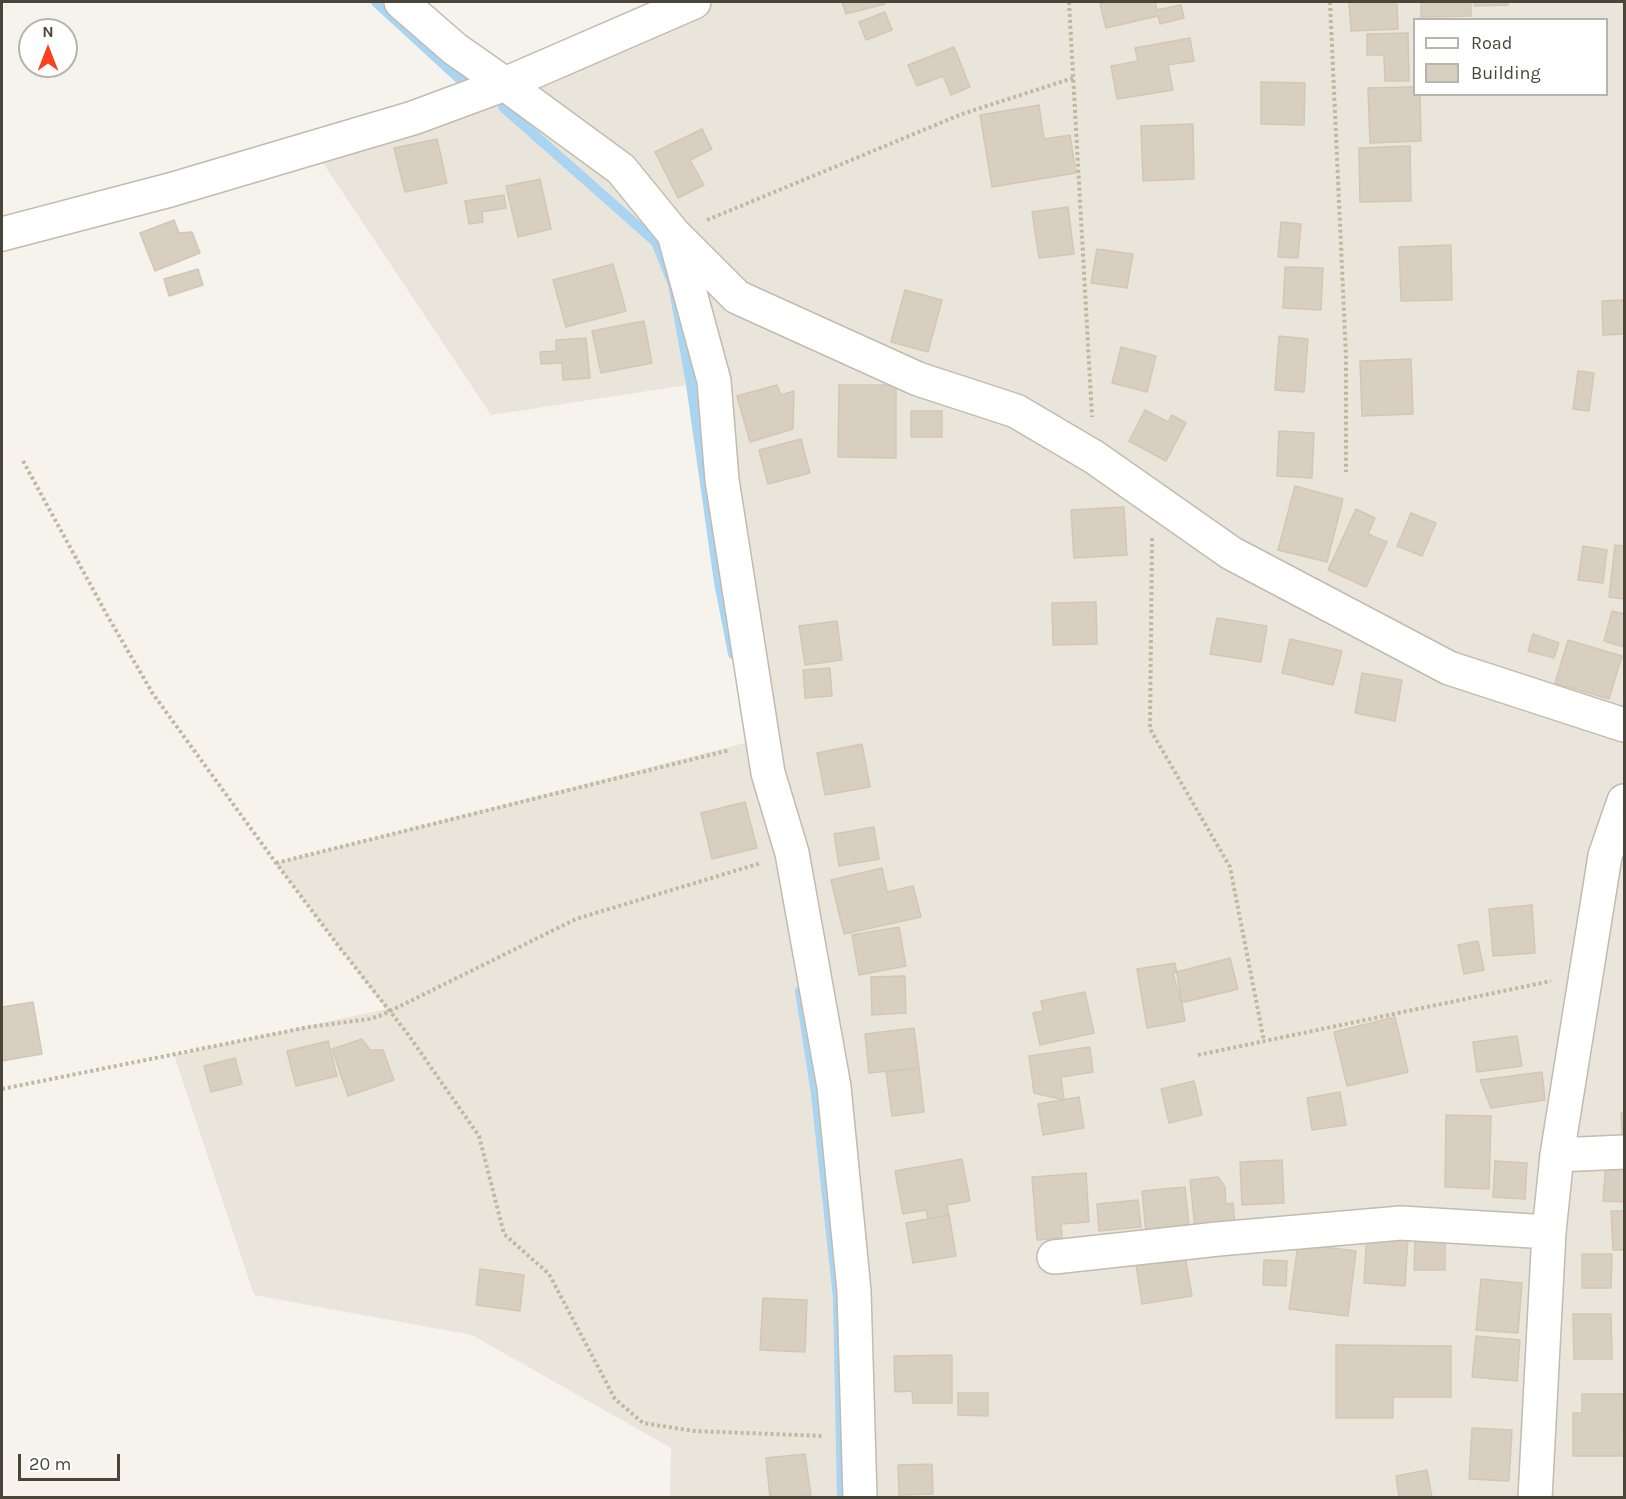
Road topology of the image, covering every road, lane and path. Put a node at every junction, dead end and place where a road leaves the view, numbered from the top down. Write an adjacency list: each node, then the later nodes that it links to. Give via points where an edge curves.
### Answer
1 (400, 2): 6 (street, via 454,49)
2 (694, 2): 6 (street)
3 (1070, 2): 5 (path)
4 (1330, 2): 11 (path, via 1346,357)
5 (1073, 78): 8 (path, via 962,114); 9 (path)
6 (506, 84): 7 (street, via 413,118 280,158); 8 (street, via 621,169)
7 (2, 234)
8 (674, 234): 9 (street, via 737,297 918,379 1016,411); 14 (street, via 714,381 722,480)
9 (1094, 457): 12 (street)
10 (22, 461): 17 (path, via 153,694)
11 (1346, 472)
12 (1152, 498): 13 (street, via 1231,553 1449,668); 20 (path, via 1150,729 1230,867)
13 (1624, 725)
14 (763, 741): 16 (street, via 768,773); 17 (path)
15 (1624, 801): 18 (street, via 1605,856)
16 (792, 853): 19 (path, via 576,919); 28 (street, via 834,1087 854,1291)
17 (276, 863): 19 (path)
18 (1587, 973): 20 (path); 24 (street)
19 (389, 1011): 22 (path); 27 (path, via 479,1136 504,1234 549,1274 615,1399 643,1423 694,1431)
20 (1264, 1041): 21 (path)
21 (1198, 1055)
22 (2, 1089)
23 (1624, 1152): 24 (street)
24 (1557, 1155): 25 (street)
25 (1549, 1232): 26 (street, via 1401,1223); 29 (street)
26 (1054, 1257)
27 (825, 1436)
28 (860, 1497)
29 (1535, 1497)

